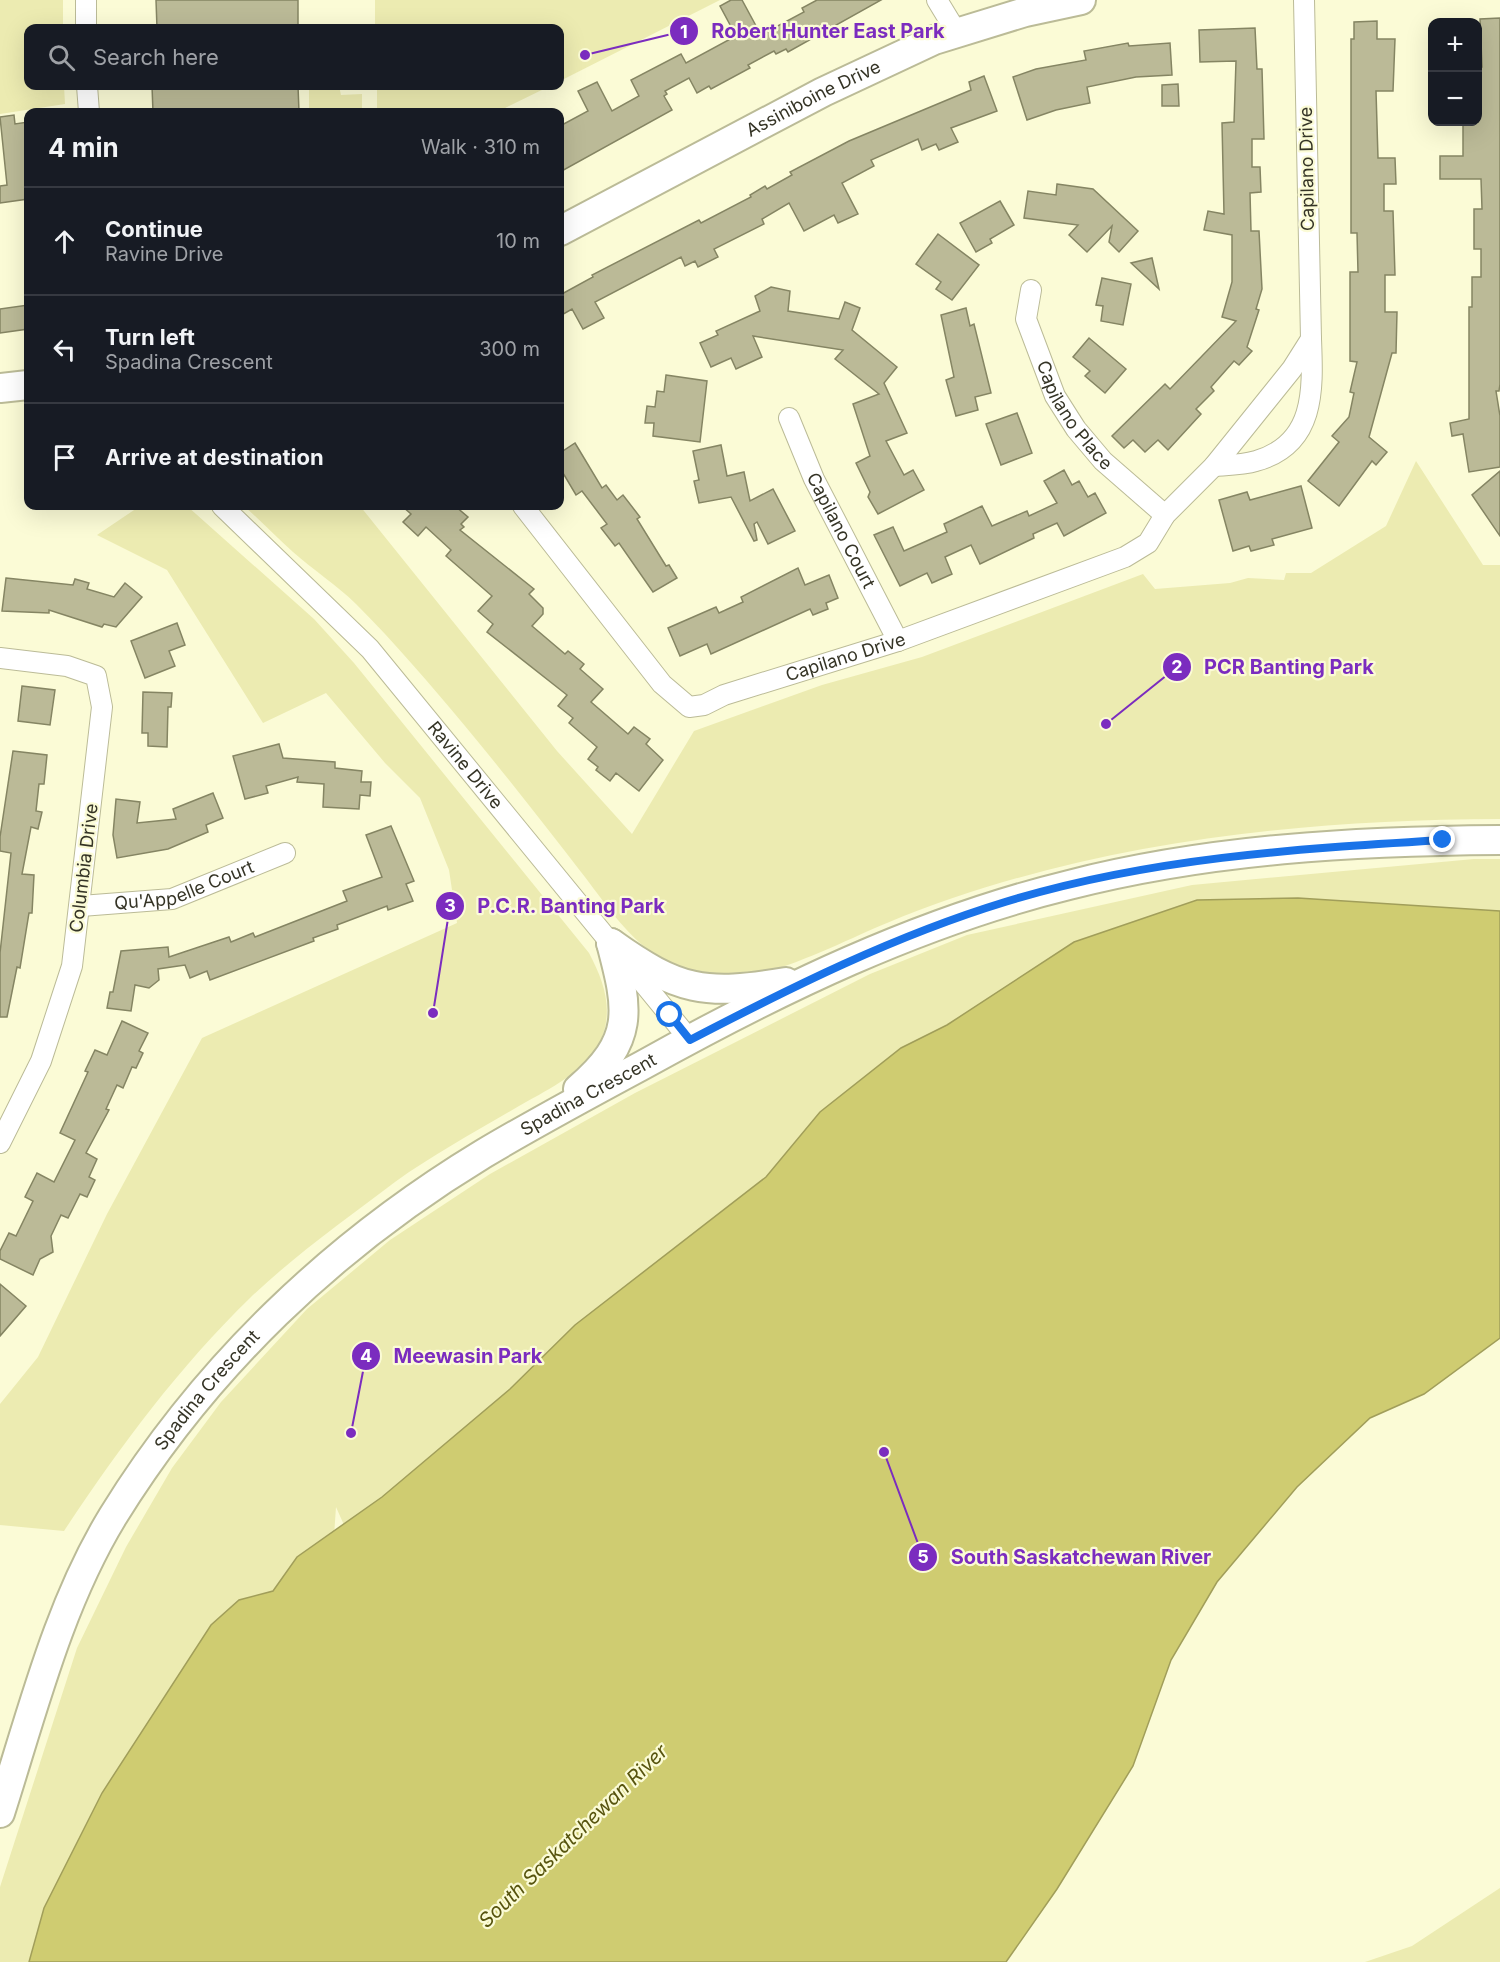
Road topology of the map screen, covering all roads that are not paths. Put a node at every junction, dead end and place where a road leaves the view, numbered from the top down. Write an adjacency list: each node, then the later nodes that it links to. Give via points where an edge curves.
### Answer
1 (86, 0): 5 (street)
2 (937, 0): 6 (street)
3 (1081, 0): 6 (street, Assiniboine Drive)
4 (1304, 0): 11 (street, Capilano Drive)
5 (86, 24)
6 (957, 33): 9 (street, Assiniboine Drive, via 822,92)
7 (87, 90): 8 (street)
8 (89, 108)
9 (564, 229)
10 (1031, 290): 18 (street, Capilano Place, via 1026,319 1055,396 1102,461)
11 (1311, 339): 15 (street, Capilano Drive, via 1292,369); 15 (street, Capilano Drive, via 1312,389 1304,423 1288,446 1256,461)
12 (24, 385): 13 (street)
13 (0, 388)
14 (789, 418): 19 (street, Capilano Court, via 814,478)
15 (1214, 466): 18 (street, Capilano Drive)
16 (226, 510): 24 (street, Ravine Drive, via 370,649)
17 (526, 510): 19 (street, Capilano Drive, via 662,684 689,706 704,705 724,695)
18 (1165, 515): 19 (street, Capilano Drive, via 1148,543 1125,557)
19 (898, 641)
20 (0, 658): 23 (street, Columbia Drive, via 67,666 96,676 102,707)
21 (1500, 840): 25 (street, Spadina Crescent, via 1294,849 1146,868 1006,902 891,943)
22 (285, 853): 23 (street, Qu'Appelle Court, via 171,899)
23 (81, 906): 28 (street, Columbia Drive, via 61,1006 41,1061)
24 (611, 943): 25 (street, via 648,970 695,987 752,988); 26 (street, Ravine Drive); 27 (street, via 625,1011 618,1039 602,1068)
25 (812, 977): 26 (street, Spadina Crescent)
26 (690, 1040): 27 (street, Spadina Crescent)
27 (543, 1120): 29 (street, Spadina Crescent, via 396,1212 318,1273 233,1354 159,1447 83,1571 51,1653)
28 (0, 1143)
29 (0, 1813)

